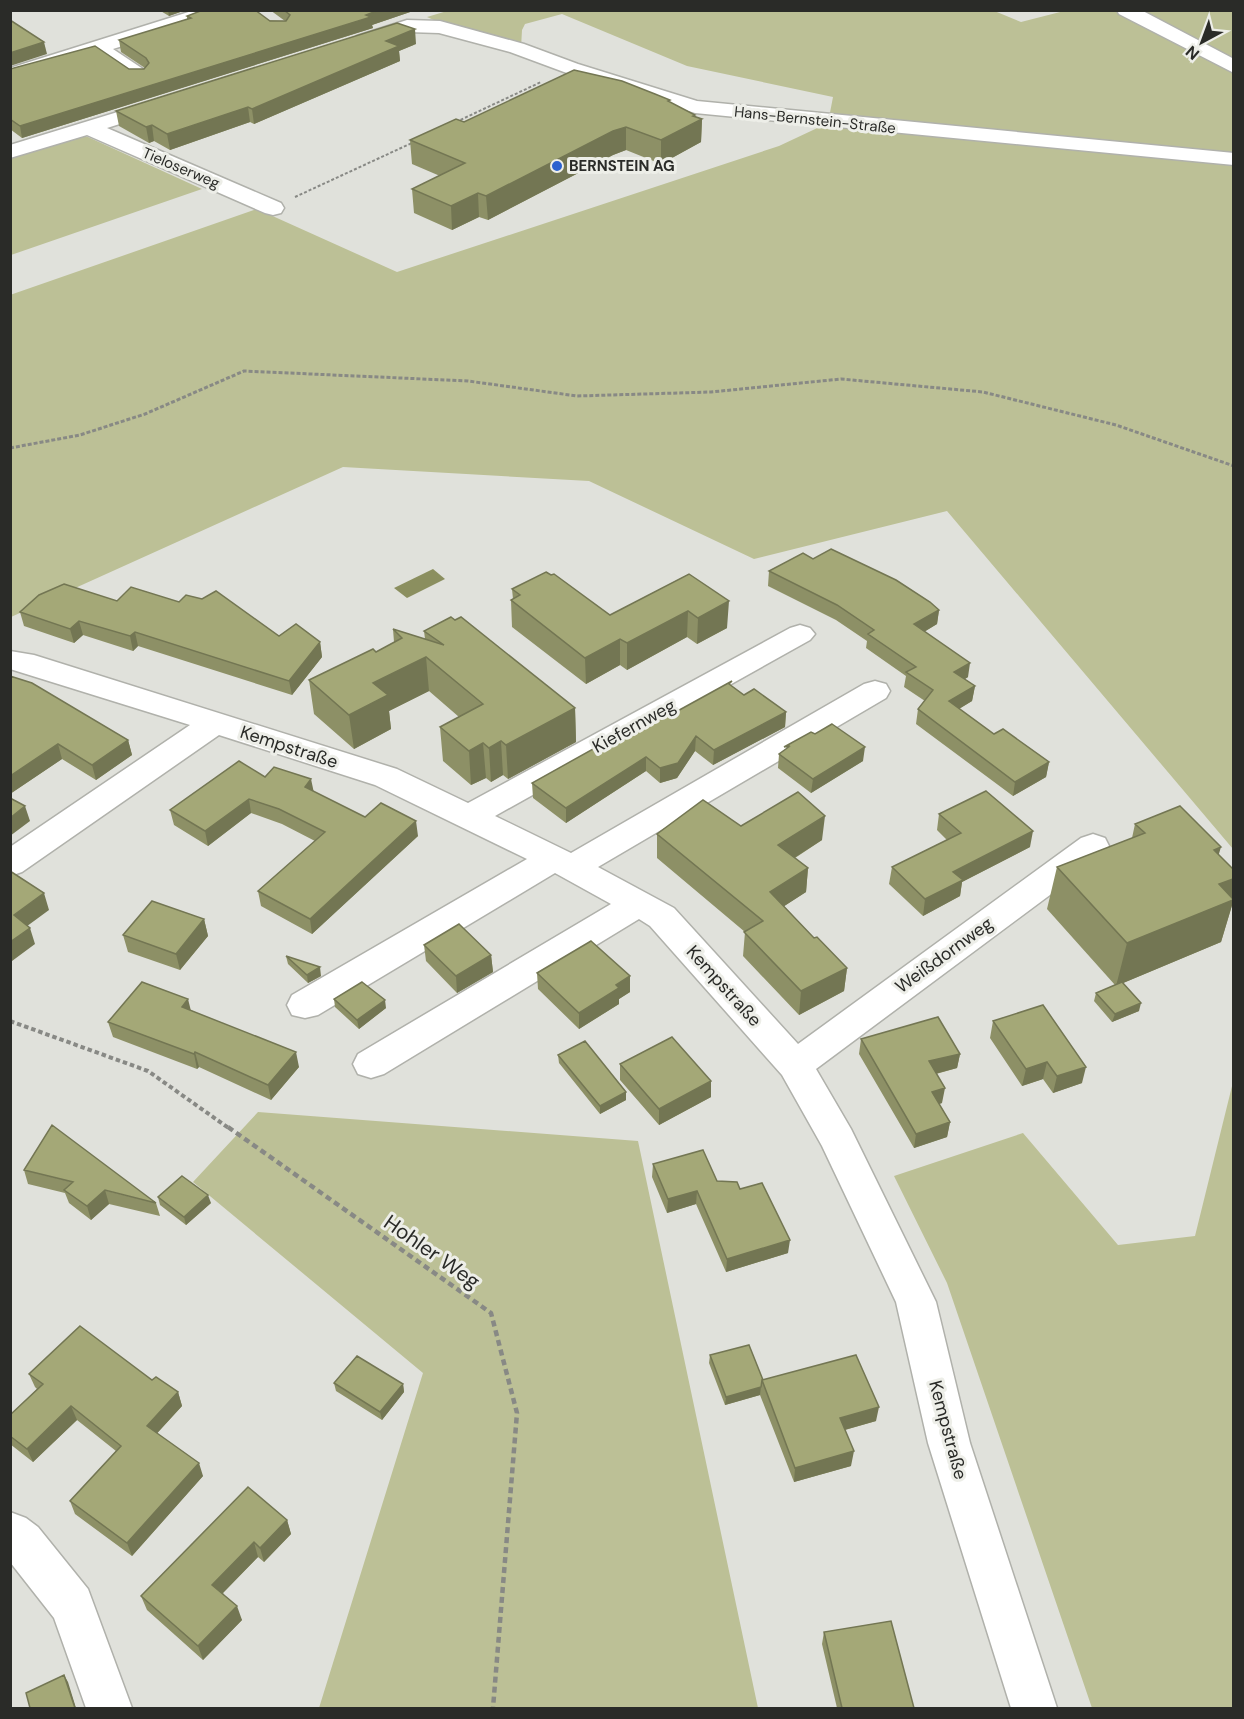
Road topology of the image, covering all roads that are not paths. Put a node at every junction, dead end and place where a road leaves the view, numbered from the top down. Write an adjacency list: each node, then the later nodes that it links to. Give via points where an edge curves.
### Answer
1 (216, 10): 4 (street)
2 (1126, 10): 5 (street)
3 (350, 44): 11 (street, Hans-Bernstein-Straße, via 407,26 440,27 695,106)
4 (97, 47): 6 (street); 7 (street)
5 (1233, 67)
6 (10, 75)
7 (139, 75)
8 (180, 99): 9 (street)
9 (89, 128): 10 (street); 13 (street, Tieloserweg)
10 (12, 150)
11 (1233, 160): 12 (street)
12 (1233, 183)
13 (273, 208)
14 (800, 634): 18 (street, Kiefernweg)
15 (10, 660): 17 (street, Kempstraße)
16 (875, 691): 20 (street)
17 (215, 723): 18 (street, Kempstraße, via 386,777); 21 (street)
18 (467, 818): 20 (street, Kempstraße)
19 (1093, 846): 25 (street, Weißdornweg)
20 (562, 863): 22 (street, Kempstraße); 23 (street)
21 (10, 864)
22 (638, 904): 24 (street); 25 (street, Kempstraße, via 662,917)
23 (305, 1005)
24 (371, 1064)
25 (795, 1065): 28 (street, Kempstraße, via 838,1140 916,1302 950,1443)
26 (10, 1533): 27 (street, via 22,1542 72,1605)
27 (109, 1708)
28 (1034, 1708)

